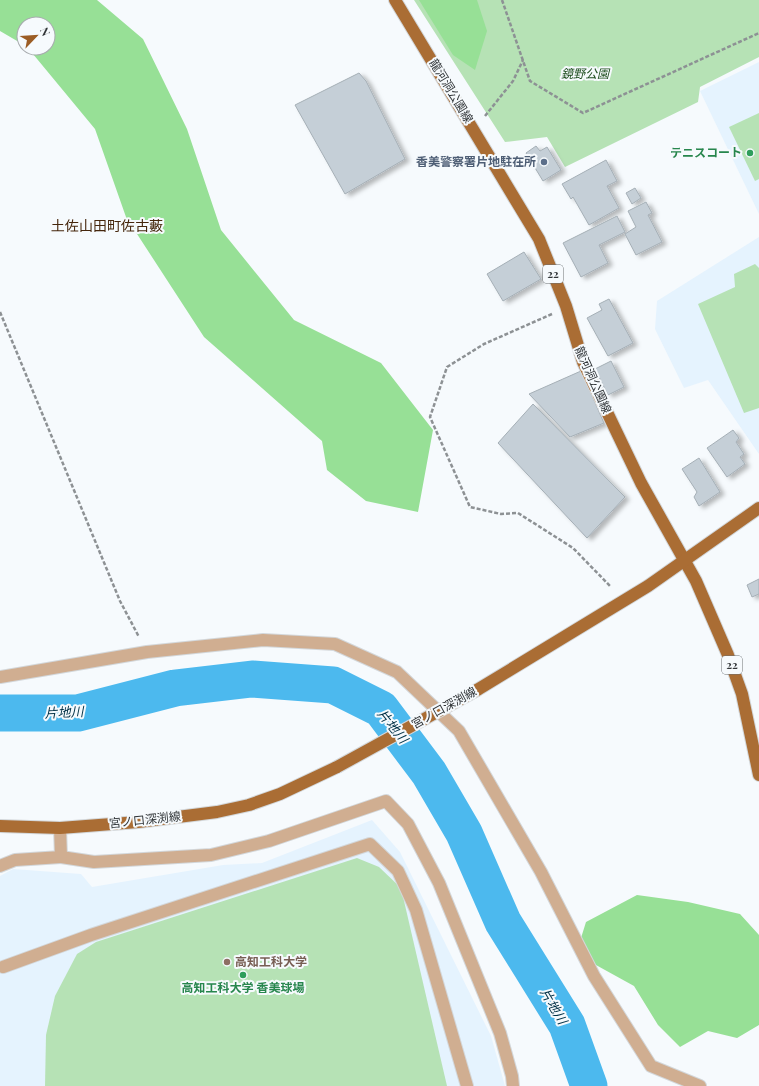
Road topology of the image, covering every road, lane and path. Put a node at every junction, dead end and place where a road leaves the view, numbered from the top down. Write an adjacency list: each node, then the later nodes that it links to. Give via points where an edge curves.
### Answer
1 (395, 0): 5 (main road, 龍河洞公園線 / 22)
2 (502, 0): 4 (path)
3 (759, 33): 4 (path, via 583,113 530,81)
4 (523, 60): 5 (path, via 513,81)
5 (474, 129): 6 (main road, 龍河洞公園線 / 22, via 539,239)
6 (566, 306): 9 (main road, 龍河洞公園線 / 22, via 583,362 641,483); 10 (path, via 484,344 447,367 430,417 470,507 501,514 518,512 573,548)
7 (0, 312): 11 (path, via 120,601)
8 (759, 508): 9 (main road, 宮ノ口深渕線)
9 (684, 561): 13 (main road, 龍河洞公園線 / 22, via 696,581 742,694); 15 (main road, 宮ノ口深渕線, bridge, via 648,586 477,690 337,767 280,794 249,805 217,812)
10 (611, 587)
11 (147, 652): 12 (street); 21 (street, via 263,640 336,644 397,672 459,731 541,872 594,976 651,1066)
12 (0, 677)
13 (759, 775)
14 (0, 826): 15 (main road, 宮ノ口深渕線)
15 (60, 828): 16 (street)
16 (62, 857): 17 (street, via 15,860); 20 (street, via 94,862 211,855 269,841 386,801 408,824 439,883 500,1033)
17 (0, 866)
18 (3, 967): 19 (street, via 91,935 370,844 398,870 416,910)
19 (467, 1086)
20 (513, 1086)
21 (700, 1086)

